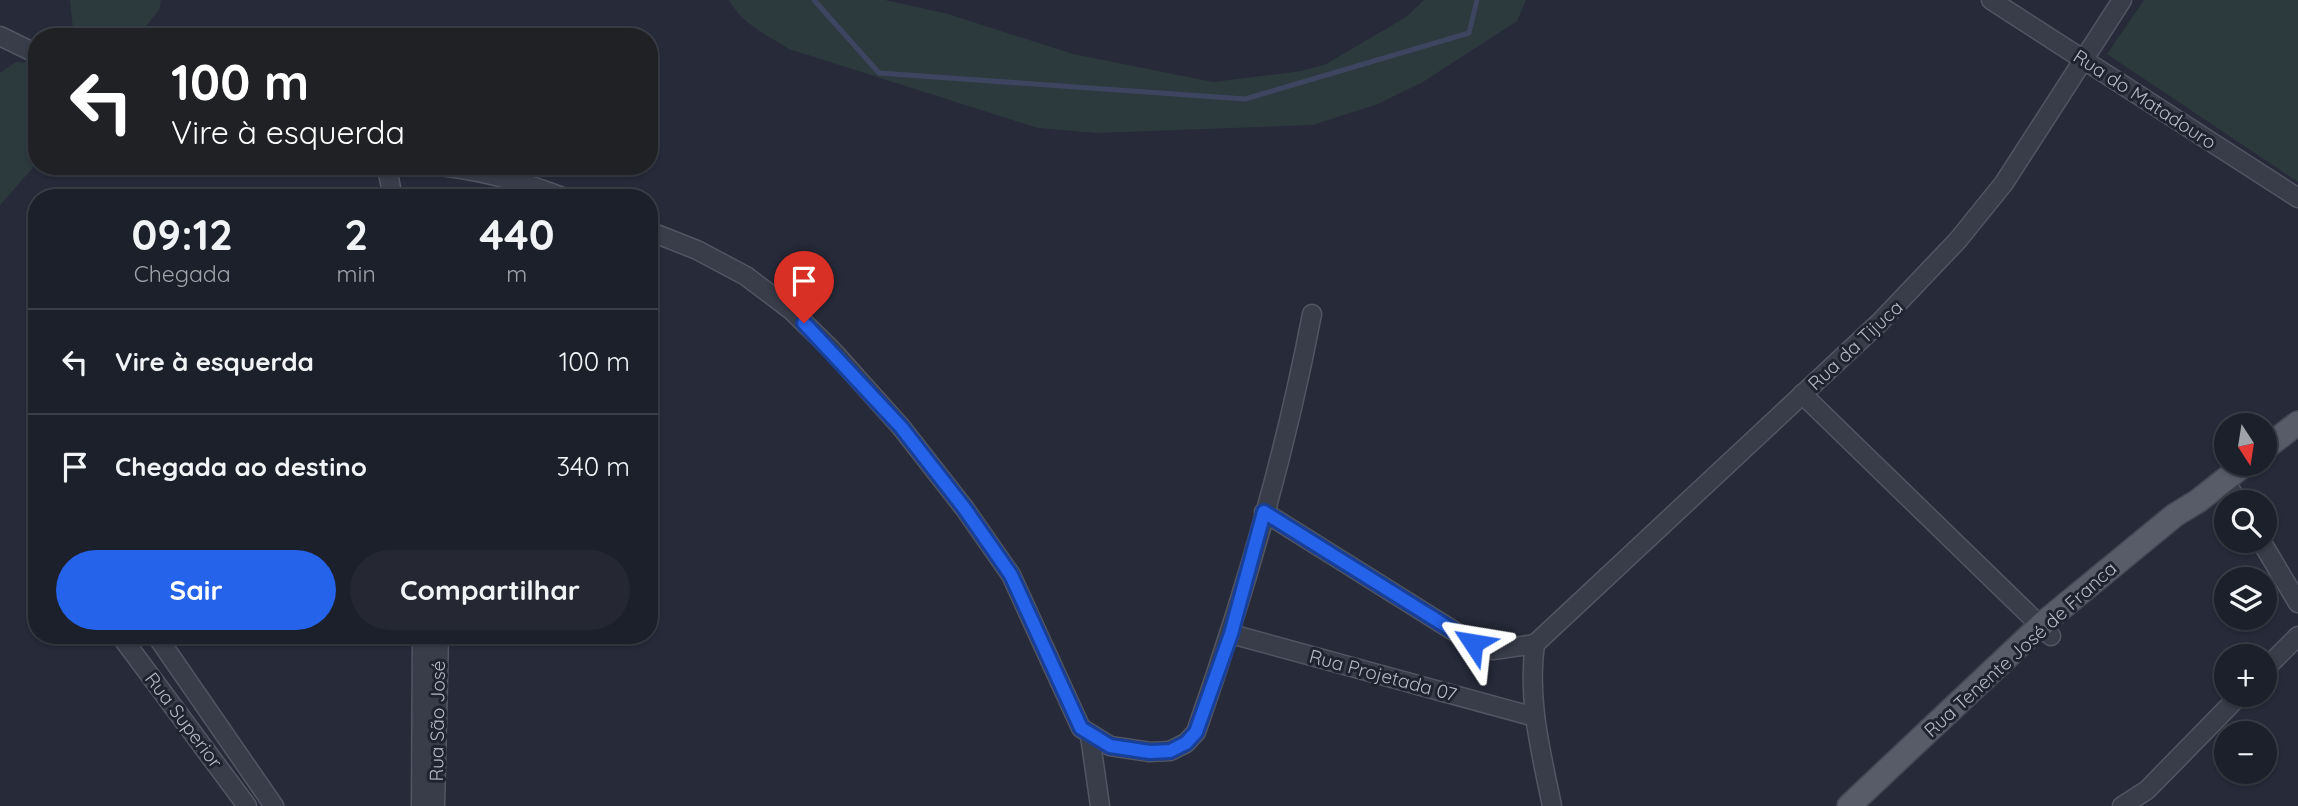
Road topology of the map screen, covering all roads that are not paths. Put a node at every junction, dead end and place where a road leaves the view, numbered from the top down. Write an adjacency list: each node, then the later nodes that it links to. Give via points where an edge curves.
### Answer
1 (1991, 0): 5 (street, Rua do Matadouro)
2 (2122, 0): 5 (street, Rua da Tijuca)
3 (0, 36): 4 (street)
4 (28, 50)
5 (2084, 60): 8 (street, Rua do Matadouro); 11 (street, Rua da Tijuca, via 2004,183 1958,240 1880,322)
6 (494, 175): 7 (street)
7 (537, 189)
8 (2298, 198)
9 (658, 235): 34 (street, via 746,276 791,310 901,427 1011,575 1074,717)
10 (1312, 314): 17 (street, via 1298,389)
11 (1802, 394): 20 (street); 27 (street, Rua da Tijuca)
12 (2298, 423): 13 (main road)
13 (2277, 439)
14 (2228, 476): 15 (main road, Rua Tenente José de Franca)
15 (2224, 479): 16 (street); 20 (main road, Rua Tenente José de Franca, via 2175,515)
16 (2231, 490)
17 (1264, 512): 21 (street); 27 (street, via 1473,643 1493,650)
18 (2268, 553): 19 (street)
19 (2298, 603)
20 (2046, 630): 35 (main road, Rua Tenente José de Franca)
21 (1231, 634): 33 (street, Rua Projetada 07); 34 (street, via 1196,732 1186,743 1170,751 1150,752 1110,746)
22 (2298, 636): 28 (street)
23 (127, 644): 32 (street, Rua Superior)
24 (162, 644): 30 (street, Rua Superior)
25 (425, 644): 29 (street, Rua São José)
26 (436, 644): 29 (street, Rua São José)
27 (1535, 644): 33 (street, via 1531,670)
28 (2277, 657)
29 (430, 663): 38 (street, Rua São José); 39 (street, Rua São José)
30 (198, 697): 32 (street); 37 (street, Rua Superior)
31 (2229, 707): 42 (street, via 2147,790)
32 (178, 711): 36 (street, Rua Superior)
33 (1535, 717): 41 (street)
34 (1090, 736): 40 (street)
35 (1860, 804)
36 (247, 806)
37 (274, 806)
38 (421, 806)
39 (435, 806)
40 (1100, 806)
41 (1552, 806)
42 (2122, 806)

